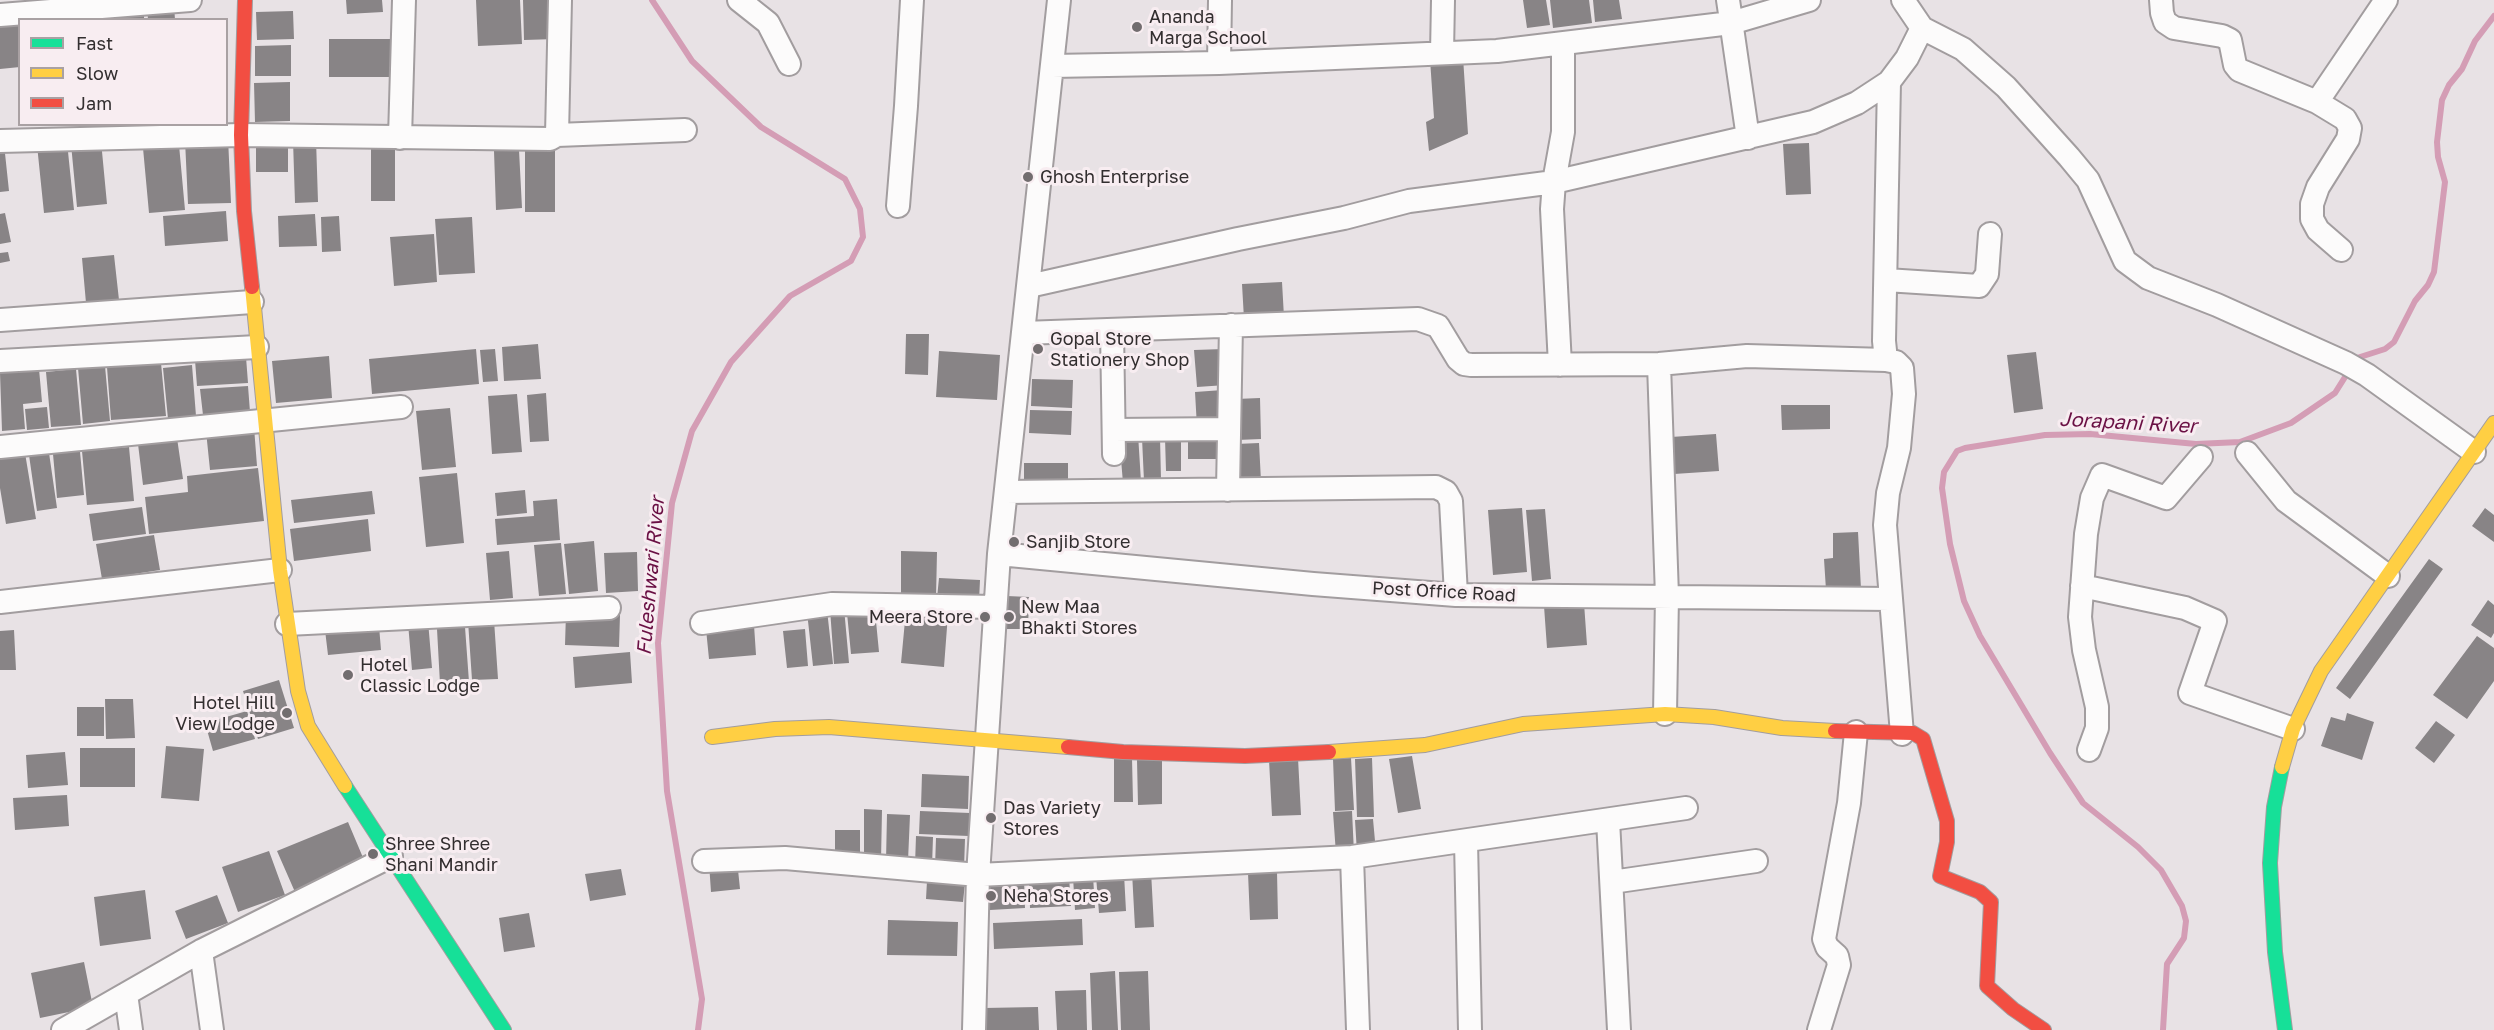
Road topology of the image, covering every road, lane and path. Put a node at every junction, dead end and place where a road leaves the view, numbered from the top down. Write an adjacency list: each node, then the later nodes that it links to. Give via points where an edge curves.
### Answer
1 (190, 0): 15 (street)
2 (245, 0): 26 (street)
3 (404, 0): 28 (street)
4 (561, 0): 27 (street)
5 (739, 0): 21 (street, via 768,23)
6 (912, 0): 32 (street)
7 (1059, 0): 22 (street)
8 (1220, 0): 20 (street)
9 (1443, 0): 19 (street)
10 (1728, 0): 16 (street)
11 (1809, 0): 16 (street)
12 (1903, 0): 17 (street)
13 (2161, 0): 24 (street, via 2166,22 2174,28 2230,40 2239,70)
14 (2386, 0): 24 (street)
15 (0, 15)
16 (1731, 23): 18 (street); 29 (street)
17 (1922, 28): 23 (street, via 1908,58); 53 (street, via 1964,49 2006,87 2069,157 2088,180 2125,261 2148,278 2346,363)
18 (1563, 43): 19 (street); 31 (street, via 1563,132)
19 (1442, 53): 20 (street)
20 (1219, 63): 22 (street)
21 (789, 64)
22 (1052, 66): 36 (street)
23 (1889, 82): 29 (street, via 1857,104 1813,122); 35 (street)
24 (2317, 102): 34 (street, via 2345,119 2350,128 2348,139 2312,204 2312,219 2318,230)
25 (685, 130): 27 (street)
26 (241, 135): 28 (street); 30 (street); 37 (street)
27 (557, 135): 28 (street, via 550,139)
28 (400, 138)
29 (1748, 138): 31 (street)
30 (0, 141)
31 (1554, 182): 36 (street, via 1409,201); 46 (street)
32 (898, 206)
33 (1990, 234): 35 (street, via 1987,274 1979,286)
34 (2341, 250)
35 (1886, 280): 43 (street)
36 (1029, 286): 41 (street)
37 (252, 302): 38 (street); 42 (street)
38 (0, 321)
39 (1231, 325): 40 (street); 46 (street, via 1418,319 1438,326 1464,364); 50 (street)
40 (1112, 330): 41 (street); 51 (street)
41 (1023, 333): 58 (street)
42 (257, 346): 44 (street); 48 (street)
43 (1886, 360): 45 (street, via 1747,356); 65 (street, via 1902,368 1904,379 1904,414 1885,511)
44 (0, 361)
45 (1659, 364): 46 (street); 64 (street)
46 (1560, 365)
47 (401, 407): 48 (street)
48 (265, 420): 52 (street); 60 (street)
49 (2494, 423): 53 (street)
50 (1229, 429): 51 (street); 57 (street)
51 (1113, 430): 55 (street)
52 (0, 447)
53 (2474, 452): 61 (street)
54 (2247, 453): 61 (street, via 2286,501)
55 (1114, 454)
56 (2201, 457): 62 (street, via 2166,498 2102,475 2092,498 2085,534)
57 (1228, 490): 58 (street); 63 (street, via 1436,488 1446,492 1451,501)
58 (1006, 492): 59 (street)
59 (999, 554): 63 (street, Post Office Road); 67 (street)
60 (280, 570): 66 (street); 70 (street)
61 (2388, 576): 72 (street, via 2321,671)
62 (2082, 586): 72 (street, via 2185,608 2215,621 2190,693); 77 (street, via 2084,650 2097,707 2097,728)
63 (1456, 595): 64 (street, Post Office Road)
64 (1667, 596): 65 (street, Post Office Road); 71 (street)
65 (1891, 599): 74 (street)
66 (0, 602)
67 (995, 607): 69 (street, via 832,604); 76 (street)
68 (609, 608): 70 (street)
69 (702, 623)
70 (287, 624): 81 (street, via 308,726)
71 (1665, 714): 73 (street); 76 (street, via 1523,724 1414,746 1245,756 1123,752)
72 (2294, 729): 100 (street, via 2274,807 2270,863)
73 (1856, 732): 74 (street); 98 (street, via 1849,803 1824,939 1839,965)
74 (1902, 734): 89 (street, via 1913,732 1923,739 1941,797 1947,842 1940,876 1980,892 1991,902 1987,986)
75 (712, 736): 76 (street, via 829,727)
76 (987, 740): 85 (street)
77 (2089, 750)
78 (1686, 808): 79 (street)
79 (1608, 820): 80 (street); 86 (street)
80 (1466, 841): 82 (street); 96 (street)
81 (391, 856): 87 (street); 93 (street)
82 (1352, 857): 85 (street); 95 (street)
83 (704, 861): 85 (street, via 785,858)
84 (1756, 861): 86 (street)
85 (978, 874): 94 (street)
86 (1612, 882): 97 (street)
87 (201, 951): 88 (street); 92 (street)
88 (126, 994): 90 (street); 91 (street)
89 (2010, 1020): 99 (street)
90 (63, 1030)
91 (131, 1030)
92 (212, 1030)
93 (504, 1030)
94 (974, 1030)
95 (1358, 1030)
96 (1470, 1030)
97 (1619, 1030)
98 (1819, 1030)
99 (2044, 1030)
100 (2285, 1030)

